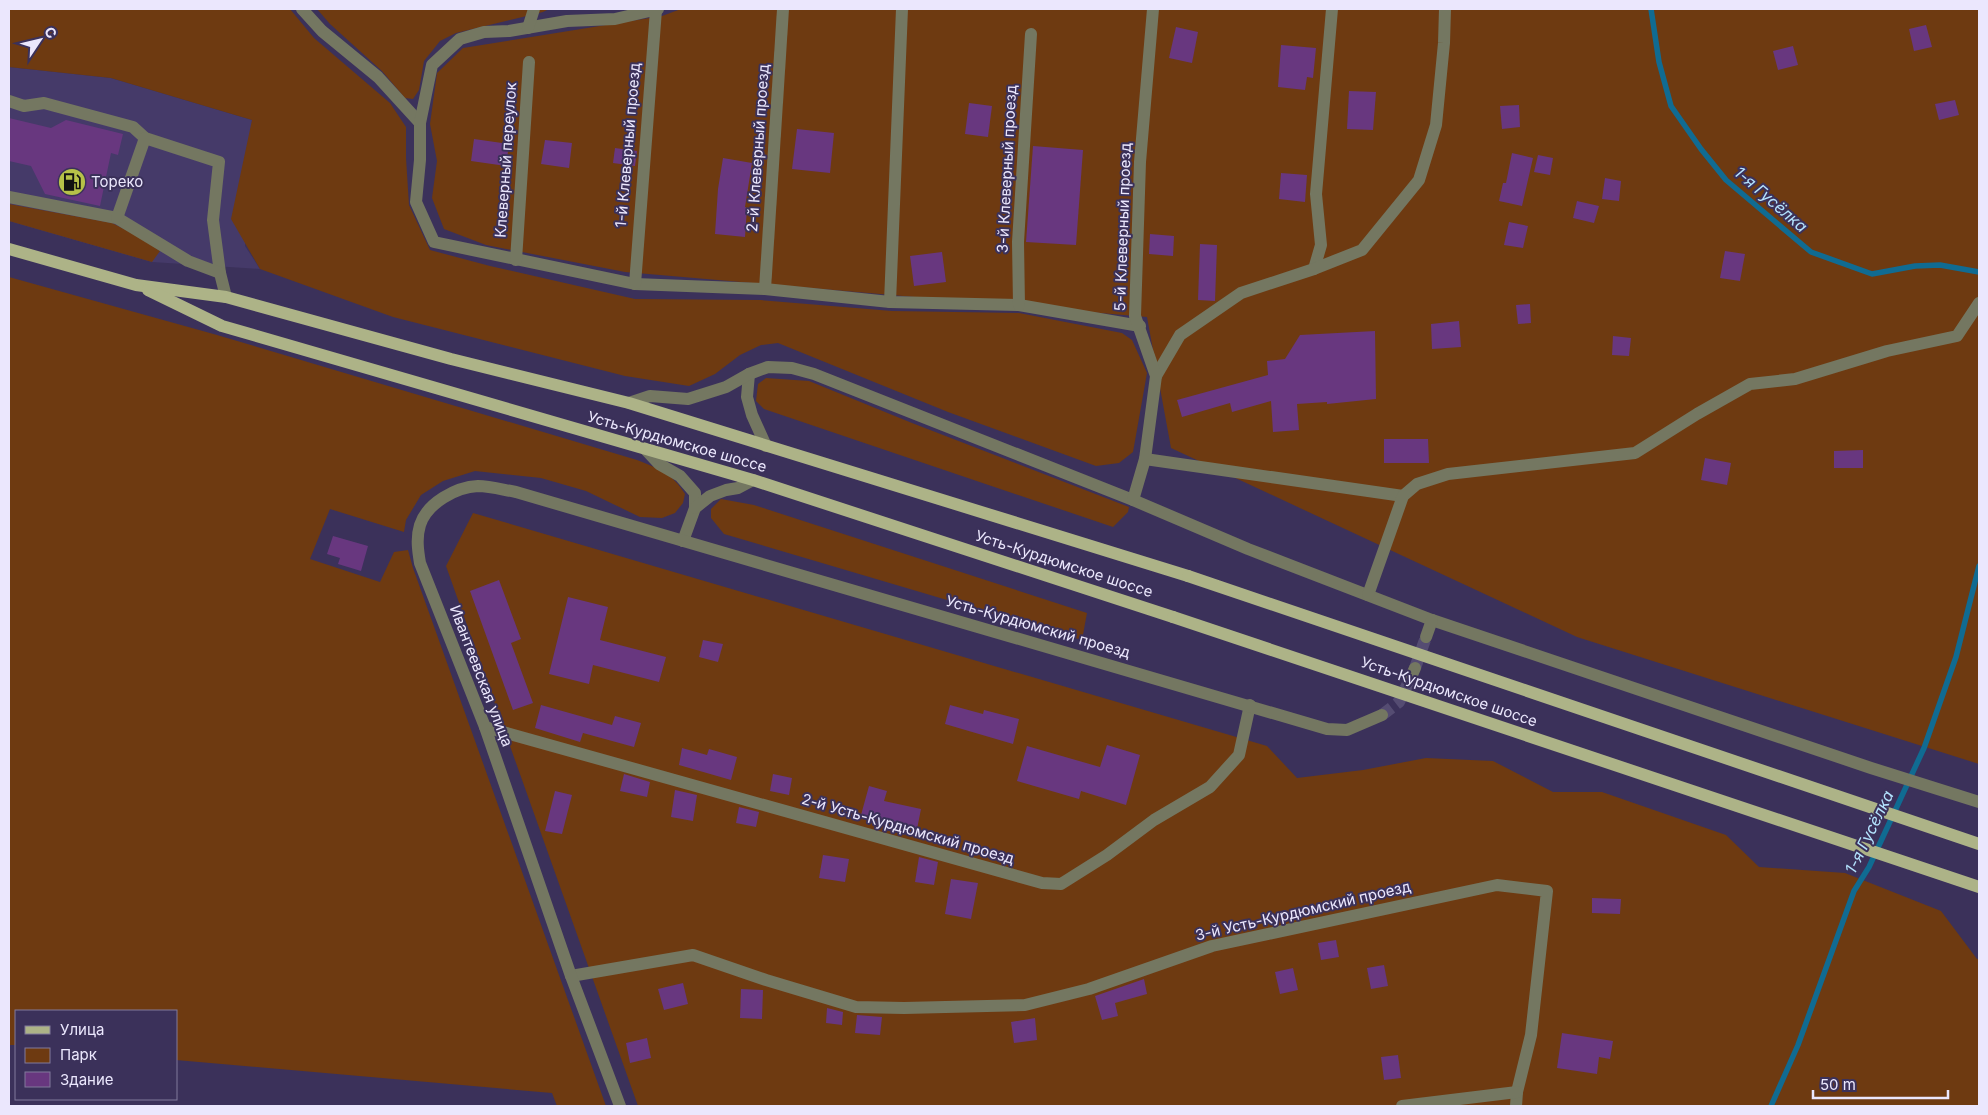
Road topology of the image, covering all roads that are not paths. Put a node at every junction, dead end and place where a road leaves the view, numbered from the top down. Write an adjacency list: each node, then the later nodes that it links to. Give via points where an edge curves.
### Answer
1 (302, 9): 14 (street, via 322,31 378,77)
2 (534, 9): 10 (street)
3 (657, 9): 9 (street, via 615,19); 22 (street, 1-й Клеверный проезд)
4 (783, 9): 24 (street, 2-й Клеверный проезд)
5 (902, 9): 26 (street)
6 (1153, 9): 29 (street, 5-й Клеверный проезд, via 1140,162 1135,316)
7 (1332, 9): 20 (street, via 1316,194 1321,246)
8 (1445, 9): 20 (street, via 1436,125 1419,180 1362,250)
9 (569, 15): 10 (street)
10 (528, 28): 14 (street, via 484,32 460,39 432,65)
11 (1031, 34): 28 (street, 3-й Клеверный проезд, via 1018,242)
12 (529, 62): 19 (street, Клеверный переулок)
13 (9, 101): 15 (street, via 24,106 53,105 133,127)
14 (420, 123): 19 (street, via 416,202 434,242)
15 (145, 138): 17 (street); 21 (street, via 219,162 213,220)
16 (9, 197): 17 (street)
17 (117, 218): 21 (street, via 188,261)
18 (9, 249): 23 (main road, Усть-Курдюмское шоссе)
19 (516, 260): 22 (street)
20 (1314, 269): 31 (street, via 1240,293 1180,336)
21 (220, 274): 25 (street)
22 (635, 284): 24 (street)
23 (136, 285): 25 (main road, Усть-Курдюмское шоссе); 34 (main road, Усть-Курдюмское шоссе, via 222,326)
24 (765, 289): 26 (street)
25 (226, 297): 32 (main road, Усть-Курдюмское шоссе, via 451,359)
26 (890, 302): 28 (street)
27 (1979, 303): 37 (street, via 1957,336 1887,351 1795,379 1750,384 1635,452 1448,474 1417,484)
28 (1019, 305): 29 (street)
29 (1140, 326): 31 (street, 5-й Клеверный проезд)
30 (749, 374): 32 (street, via 726,388 688,399 650,396); 33 (street, via 747,397); 38 (street, via 768,367 792,368 814,374)
31 (1156, 376): 35 (street, 5-й Клеверный проезд)
32 (629, 402): 33 (main road, Усть-Курдюмское шоссе)
33 (766, 446): 48 (main road, Усть-Курдюмское шоссе, bridge, via 1188,576)
34 (646, 450): 36 (main road, Усть-Курдюмское шоссе); 39 (street, via 659,464 680,476 695,494)
35 (1144, 459): 37 (street); 38 (street, 5-й Клеверный проезд)
36 (753, 480): 39 (street, via 710,496); 49 (main road, Усть-Курдюмское шоссе, bridge)
37 (1402, 496): 41 (street)
38 (1133, 500): 41 (street)
39 (695, 508): 40 (street)
40 (683, 540): 44 (street, Усть-Курдюмский проезд); 46 (street, Ивантеевская улица, via 516,492 478,486 452,492 431,507 420,524 417,544 420,564)
41 (1368, 595): 42 (street)
42 (1432, 620): 43 (street); 47 (street)
43 (1426, 637)
44 (1250, 706): 45 (street, Усть-Курдюмский проезд, via 1327,729 1347,730); 46 (street, 2-й Усть-Курдюмский проезд, via 1239,755 1210,788 1154,820 1061,884 1042,883)
45 (1382, 715)
46 (484, 727): 50 (street, Ивантеевская улица)
47 (1979, 802)
48 (1979, 844)
49 (1979, 887)
50 (571, 976): 51 (street, 3-й Усть-Курдюмский проезд, via 692,954 856,1007 1025,1005 1089,989 1222,944 1496,886 1547,891 1532,1036); 52 (street, Ивантеевская улица)
51 (1517, 1092): 53 (street); 54 (street)
52 (620, 1106)
53 (1402, 1106)
54 (1516, 1106)

